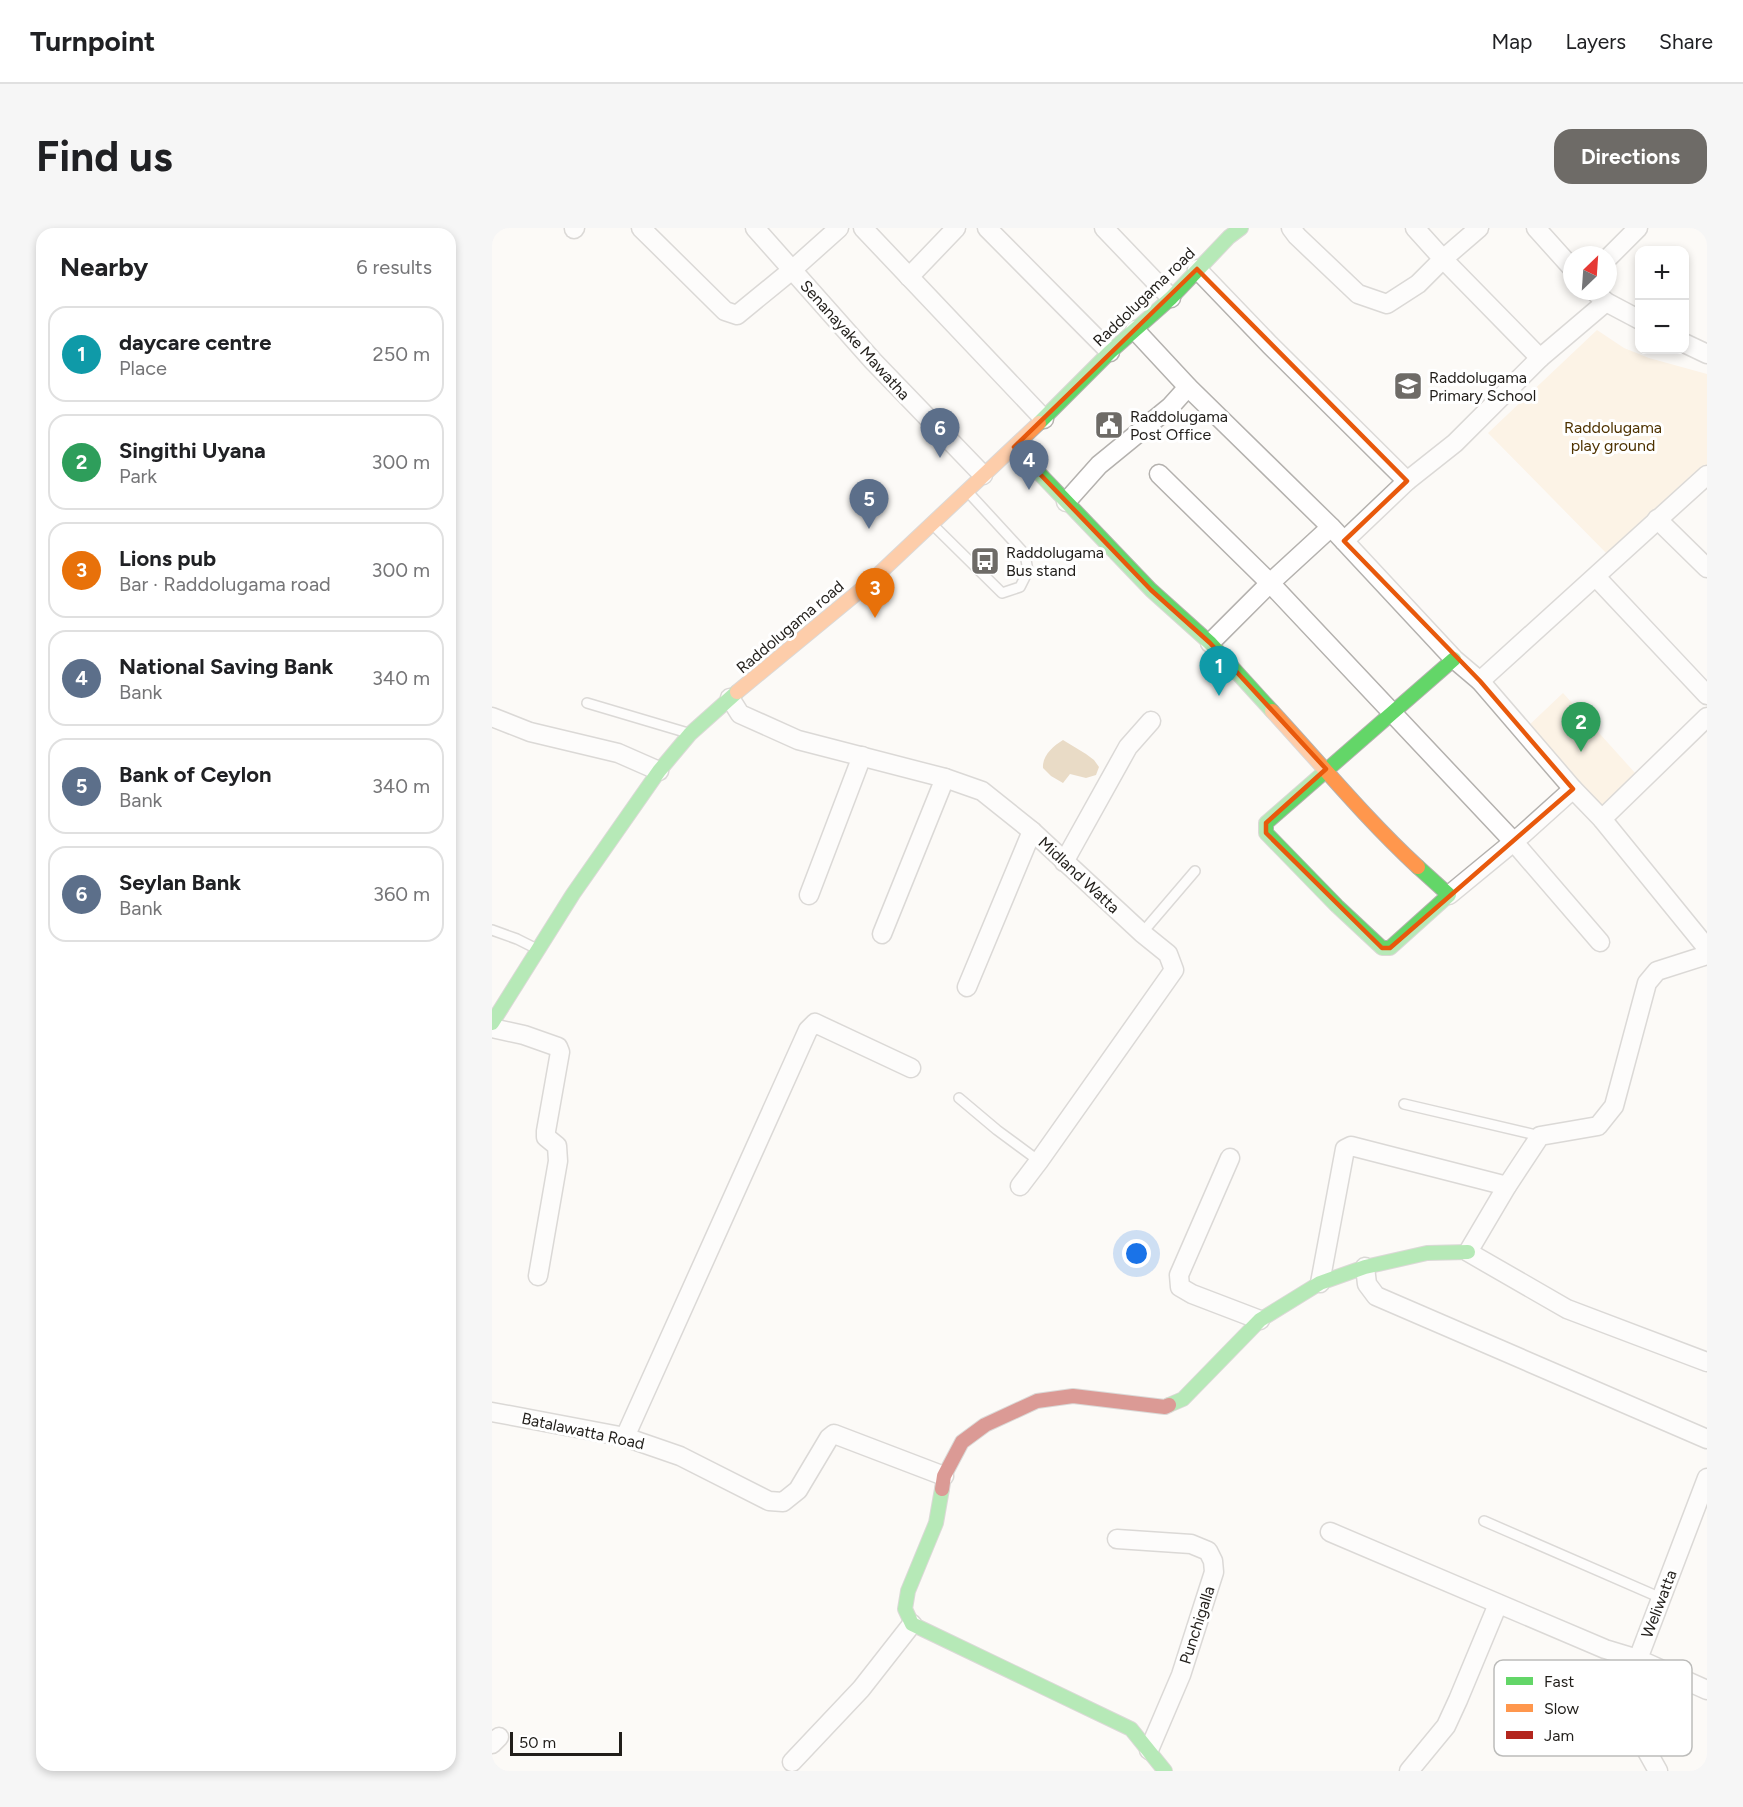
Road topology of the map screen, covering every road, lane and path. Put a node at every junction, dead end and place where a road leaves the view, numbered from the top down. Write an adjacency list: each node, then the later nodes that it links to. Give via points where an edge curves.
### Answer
1 (641, 228): 18 (street, via 724,311 737,315)
2 (755, 228): 18 (street, Senanayake Mawatha)
3 (839, 228): 18 (street)
4 (862, 228): 19 (street)
5 (956, 228): 19 (street)
6 (987, 228): 26 (street)
7 (1104, 228): 20 (street)
8 (1291, 228): 16 (street, via 1358,294 1387,304 1418,284)
9 (1415, 228): 16 (street)
10 (1479, 228): 16 (street)
11 (1536, 228): 15 (street)
12 (1638, 228): 14 (street)
13 (1230, 231): 17 (street, Raddolugama road)
14 (1617, 249)
15 (1563, 258)
16 (1443, 259): 28 (street)
17 (1197, 268): 20 (street, Raddolugama road); 35 (street)
18 (792, 270): 34 (street, Senanayake Mawatha)
19 (909, 277): 30 (street)
20 (1171, 298): 24 (street, Raddolugama road)
21 (1597, 300): 28 (street)
22 (1605, 300): 23 (street)
23 (1635, 317)
24 (1135, 330): 26 (street, Raddolugama road); 29 (street)
25 (1689, 346): 27 (street)
26 (1110, 352): 30 (street, Raddolugama road)
27 (1707, 354)
28 (1540, 358): 35 (street, via 1455,443)
29 (1188, 387): 37 (street, via 1170,407 1099,465); 40 (street)
30 (1044, 419): 31 (street, Raddolugama road)
31 (1014, 447): 34 (street, Raddolugama road); 37 (street)
32 (1159, 474): 44 (street)
33 (1707, 475): 38 (street)
34 (982, 476): 36 (street, Raddolugama road)
35 (1407, 481): 41 (street)
36 (966, 491): 39 (street, Raddolugama road); 39 (lane, via 1024,554 1028,571 1020,587 1002,593)
37 (1066, 502): 45 (street)
38 (1657, 519): 42 (street); 43 (street)
39 (931, 524): 49 (street, Raddolugama road, via 868,584)
40 (1331, 527): 41 (street); 44 (street)
41 (1344, 541): 46 (street)
42 (1707, 568)
43 (1596, 577): 47 (street); 48 (street)
44 (1270, 583): 45 (street); 51 (street)
45 (1210, 644): 57 (street)
46 (1454, 658): 47 (street); 51 (street)
47 (1480, 681): 60 (street)
48 (1707, 695)
49 (730, 699): 55 (street, Raddolugama road); 56 (street, Midland Watta, via 740,714 798,740)
50 (586, 703): 55 (lane)
51 (1392, 712): 57 (street); 63 (street)
52 (492, 717): 58 (street, via 530,732 618,753)
53 (1707, 717): 61 (street)
54 (1151, 721): 64 (street, via 1128,747)
55 (690, 734): 58 (street, Raddolugama road)
56 (862, 756): 59 (street, Midland Watta); 66 (street)
57 (1326, 769): 67 (street, via 1400,850); 67 (street, via 1266,823 1266,833 1289,857 1382,948 1390,948)
58 (659, 771): 73 (street, Raddolugama road)
59 (945, 778): 62 (street, Midland Watta, via 982,791); 70 (street)
60 (1573, 789): 61 (street); 63 (street)
61 (1602, 819): 72 (street)
62 (1032, 831): 64 (street, Midland Watta); 75 (street)
63 (1513, 841): 67 (street); 71 (street)
64 (1064, 862): 69 (street, Midland Watta)
65 (1195, 871): 69 (lane)
66 (809, 895)
67 (1449, 895)
68 (492, 930): 73 (lane)
69 (1142, 933): 83 (street, Midland Watta, via 1168,954 1174,970)
70 (882, 934)
71 (1600, 942)
72 (1707, 948)
73 (538, 949): 76 (street, Raddolugama road)
74 (1707, 955): 81 (street, via 1657,971 1647,983 1614,1106 1598,1126)
75 (967, 987)
76 (492, 1023)
77 (492, 1028): 88 (street, via 533,1038 558,1047 560,1052 546,1131 546,1137 557,1146 558,1161)
78 (911, 1068): 93 (street, via 816,1023 808,1030)
79 (959, 1098): 83 (lane)
80 (1404, 1104): 81 (lane)
81 (1540, 1136): 85 (street)
82 (1230, 1158): 90 (street, via 1179,1275 1180,1287)
83 (1039, 1161): 84 (street, Midland Watta)
84 (1020, 1186)
85 (1507, 1186): 86 (street); 89 (street, via 1350,1146 1345,1149)
86 (1468, 1252): 87 (street, via 1427,1253); 91 (street, via 1567,1309)
87 (1365, 1267): 89 (street); 94 (street, via 1367,1284 1376,1296)
88 (538, 1276)
89 (1320, 1283): 90 (street)
90 (1260, 1320): 95 (street, via 1183,1399 1165,1407 1073,1396 1037,1401 985,1425 962,1442)
91 (1707, 1362)
92 (492, 1412): 93 (street, Batalawatta Road)
93 (625, 1437): 95 (street, Batalawatta Road, via 680,1456 769,1502 783,1502 798,1490 834,1434)
94 (1707, 1439)
95 (945, 1476): 102 (street, via 936,1523 908,1591 905,1609)
96 (1707, 1478): 100 (street, Weliwatta)
97 (1484, 1521): 100 (lane)
98 (1330, 1532): 101 (street)
99 (1118, 1539): 106 (street, Punchigalla, via 1191,1544 1208,1551 1213,1561 1214,1572 1181,1675)
100 (1661, 1598): 103 (street, Weliwatta)
101 (1498, 1604): 103 (street); 110 (street, via 1446,1726)
102 (912, 1624): 106 (street, via 1131,1729); 108 (street, via 861,1689)
103 (1638, 1659)
104 (1692, 1683): 105 (street, Weliwatta)
105 (1707, 1690)
106 (1149, 1750): 109 (street)
107 (1650, 1756): 111 (street)
108 (792, 1762)
109 (1164, 1771)
110 (1409, 1771)
111 (1658, 1771)

